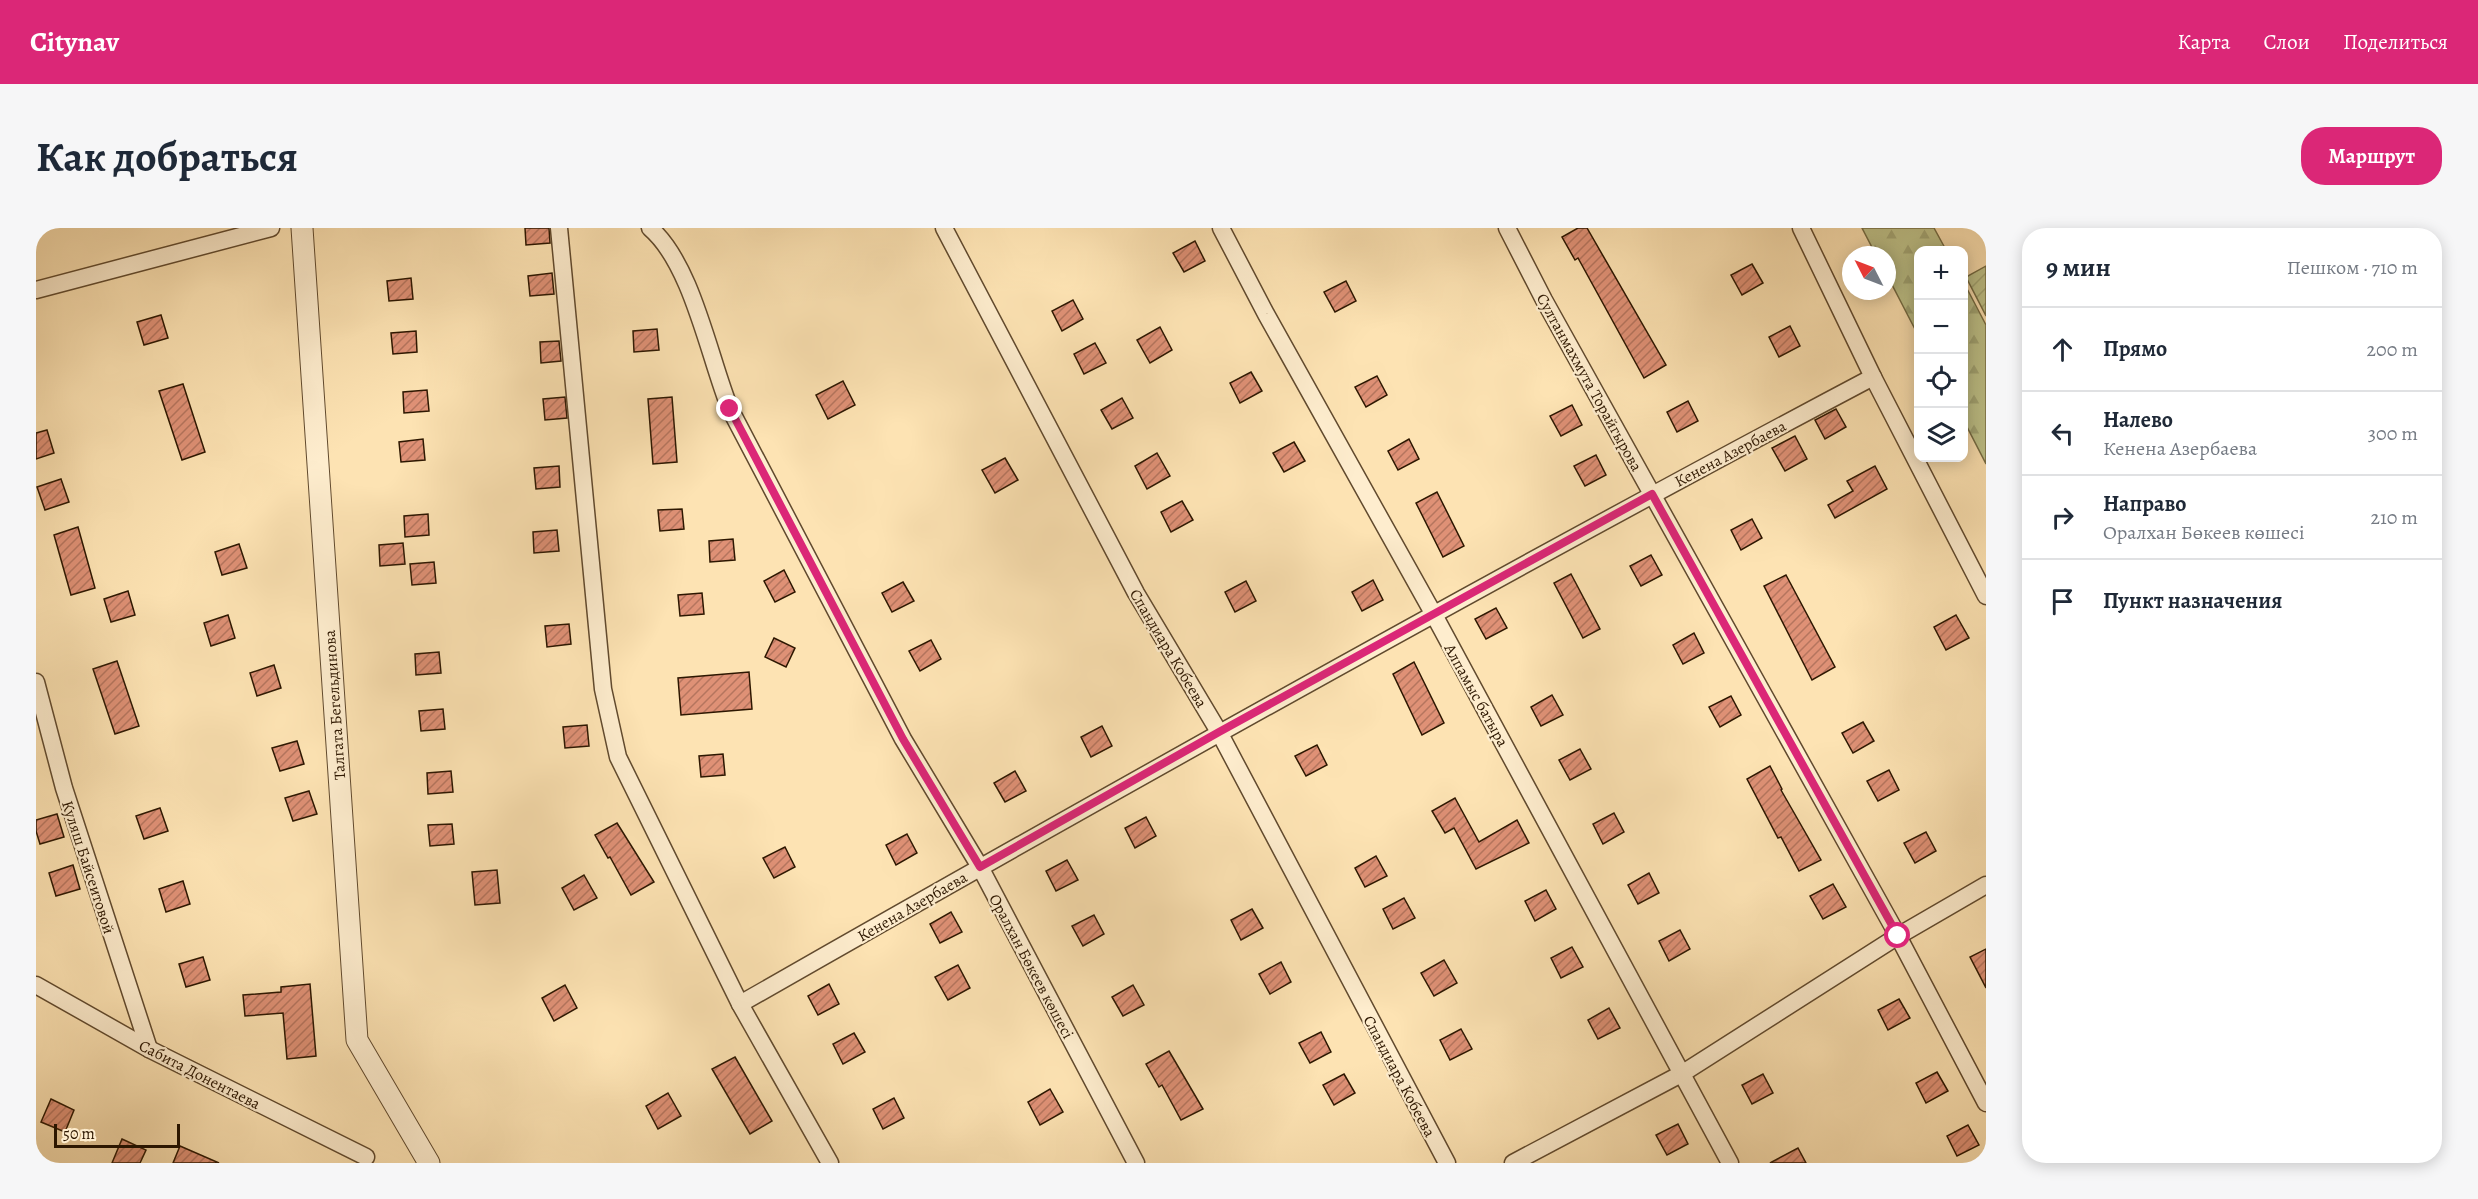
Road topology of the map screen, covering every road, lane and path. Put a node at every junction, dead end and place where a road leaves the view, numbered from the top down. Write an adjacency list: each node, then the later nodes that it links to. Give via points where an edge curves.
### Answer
1 (271, 228): 9 (street)
2 (302, 228): 25 (street, Талгата Бегельдинова, via 357,1040)
3 (559, 228): 20 (street, via 603,689 618,757)
4 (650, 228): 16 (street, Оралхан Бөкеев көшесі, via 684,275 718,378 741,429 903,739)
5 (944, 228): 15 (street, Спандиара Кобеева, via 1136,593)
6 (1221, 228): 13 (street, Алпамыс батыра)
7 (1507, 228): 11 (street, Султанмахмута Торайгырова)
8 (1801, 228): 10 (street)
9 (36, 290)
10 (1873, 377): 11 (street, Кенена Азербаева); 12 (street)
11 (1652, 494): 13 (street, Кенена Азербаева); 18 (street, Султанмахмута Торайгырова)
12 (1986, 596)
13 (1433, 613): 15 (street, Кенена Азербаева); 22 (street, Алпамыс батыра)
14 (36, 682): 21 (street, Куляш Байсеитовой, via 64,788)
15 (1219, 732): 16 (street, Кенена Азербаева); 28 (street, Спандиара Кобеева)
16 (980, 867): 20 (street, Кенена Азербаева); 27 (street, Оралхан Бөкеев көшесі)
17 (1986, 885): 18 (street)
18 (1898, 936): 22 (street); 23 (street, Султанмахмута Торайгырова)
19 (36, 985): 21 (street, Сабита Донентаева)
20 (740, 1004): 26 (street)
21 (149, 1049): 24 (street, Сабита Донентаева)
22 (1683, 1073): 29 (street); 30 (street, Алпамыс батыра)
23 (1986, 1102)
24 (366, 1156)
25 (429, 1163)
26 (830, 1163)
27 (1136, 1163)
28 (1447, 1163)
29 (1513, 1163)
30 (1730, 1163)

